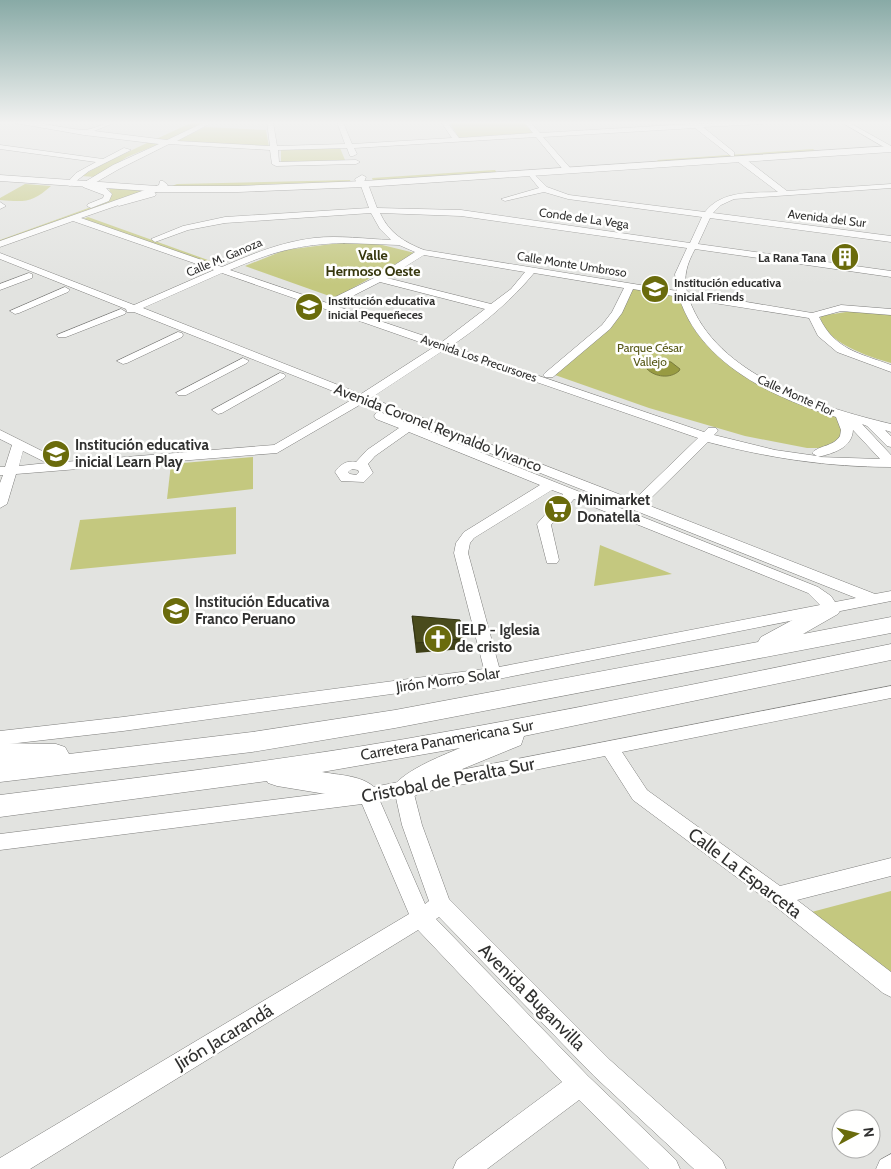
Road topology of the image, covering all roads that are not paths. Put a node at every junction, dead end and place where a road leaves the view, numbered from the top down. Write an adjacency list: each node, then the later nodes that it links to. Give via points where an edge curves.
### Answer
1 (36, 177): 11 (main road)
2 (79, 177): 11 (street)
3 (99, 177): 12 (street)
4 (362, 177): 10 (street)
5 (422, 177): 10 (main road)
6 (537, 177): 16 (street)
7 (541, 177): 23 (street, Avenida del Sur, via 566,192)
8 (763, 177): 18 (street)
9 (0, 178): 11 (main road)
10 (363, 180): 13 (main road); 15 (main road); 22 (street)
11 (72, 181): 12 (main road)
12 (90, 182): 13 (main road); 27 (street, via 107,192 107,197 97,204)
13 (160, 186): 15 (main road); 21 (street)
14 (891, 186): 17 (street)
15 (187, 189): 21 (main road, via 156,192)
16 (544, 189): 20 (street); 23 (street, Avenida del Sur, via 574,198)
17 (835, 190): 18 (street); 19 (street)
18 (786, 194): 23 (street, via 724,199)
19 (891, 195)
20 (505, 199)
21 (118, 203): 24 (street)
22 (374, 210): 28 (street, Conde de La Vega, via 225,220 186,228); 30 (street); 32 (street, Conde de La Vega, via 461,213)
23 (709, 213): 26 (street, Avenida del Sur); 29 (street, Avenida del Sur); 32 (street, Calle Monte Flor)
24 (87, 214): 25 (street); 28 (street, Avenida Los Precursores)
25 (74, 219): 31 (street); 38 (street, Avenida Los Precursores)
26 (891, 234)
27 (0, 238)
28 (156, 239): 36 (street, Avenida Los Precursores)
29 (891, 239)
30 (392, 241): 33 (street, Calle Monte Umbroso); 36 (street, Calle M. Ganoza, via 344,240 298,244 266,251)
31 (0, 244)
32 (693, 245): 39 (street, Conde de La Vega); 45 (street, Calle Monte Flor, via 680,276)
33 (422, 252): 37 (street, Calle Monte Umbroso); 41 (street)
34 (0, 256): 49 (street, Avenida Coronel Reynaldo Vivanco)
35 (0, 264): 40 (street, Avenida Coronel Reynaldo Vivanco)
36 (233, 266): 38 (street, Calle M. Ganoza); 46 (street, Avenida Los Precursores)
37 (532, 270): 42 (street, Calle Monte Umbroso); 47 (street)
38 (222, 271): 49 (street, Calle M. Ganoza); 54 (street, Avenida Los Precursores)
39 (891, 274)
40 (30, 276): 43 (street); 44 (street, Avenida Coronel Reynaldo Vivanco)
41 (379, 279): 46 (street); 47 (street)
42 (630, 286): 45 (street, Calle Monte Umbroso); 58 (street, via 606,327)
43 (0, 287)
44 (65, 290): 48 (street); 49 (street, Avenida Coronel Reynaldo Vivanco)
45 (683, 294): 51 (street, Calle Monte Umbroso); 63 (street, Calle Monte Flor, via 693,321 704,337 738,367 774,388)
46 (335, 301): 54 (street, Avenida Los Precursores)
47 (495, 308): 54 (street)
48 (15, 311)
49 (126, 312): 52 (street, Calle M. Ganoza); 53 (street, Avenida Coronel Reynaldo Vivanco); 55 (street, Avenida Coronel Reynaldo Vivanco)
50 (891, 312): 51 (street, via 856,308 823,310)
51 (813, 316): 57 (street, via 822,334 841,350)
52 (62, 335)
53 (178, 335): 55 (street, Avenida Coronel Reynaldo Vivanco); 56 (street)
54 (448, 344): 58 (street, Avenida Los Precursores); 61 (street); 68 (street, Avenida Los Precursores)
55 (236, 355): 59 (street, Avenida Coronel Reynaldo Vivanco); 60 (street); 61 (street, Avenida Coronel Reynaldo Vivanco)
56 (123, 361)
57 (891, 369)
58 (549, 375): 68 (street, Avenida Los Precursores)
59 (280, 376): 61 (street, Avenida Coronel Reynaldo Vivanco); 62 (street)
60 (182, 393)
61 (357, 402): 65 (street, Avenida Coronel Reynaldo Vivanco); 74 (street, via 278,449)
62 (218, 410)
63 (844, 416): 64 (street, Calle Monte Flor); 71 (street, via 848,430 843,443); 72 (street)
64 (871, 423): 66 (street, Calle Monte Flor); 69 (street)
65 (413, 424): 73 (street, via 371,453); 76 (street, Avenida Coronel Reynaldo Vivanco); 79 (street, Avenida Coronel Reynaldo Vivanco)
66 (891, 428)
67 (0, 434): 70 (street)
68 (709, 434): 71 (street, Avenida Los Precursores); 72 (street, Avenida Los Precursores, via 748,449 792,458 840,463); 79 (street)
69 (891, 443)
70 (19, 444): 74 (street); 75 (street)
71 (818, 452): 72 (street, Avenida Los Precursores)
72 (889, 458)
73 (359, 466)
74 (63, 467): 75 (street)
75 (5, 471): 78 (street)
76 (550, 485): 77 (street, Avenida Coronel Reynaldo Vivanco); 88 (street, via 469,535 463,543 461,553)
77 (572, 493): 80 (street, via 544,524); 82 (street, Avenida Coronel Reynaldo Vivanco)
78 (0, 504)
79 (636, 505): 81 (street, Avenida Coronel Reynaldo Vivanco)
80 (552, 560)
81 (841, 586): 82 (street, via 839,590 827,593); 83 (street, Avenida Coronel Reynaldo Vivanco)
82 (813, 590): 84 (street, Avenida Coronel Reynaldo Vivanco, via 826,600)
83 (884, 598): 84 (street, Jirón Morro Solar)
84 (830, 609): 86 (highway); 88 (street, Jirón Morro Solar)
85 (891, 625): 86 (highway, Carretera Panamericana Sur)
86 (753, 652): 92 (highway, Carretera Panamericana Sur, via 395,719)
87 (891, 652): 90 (highway, Carretera Panamericana Sur)
88 (493, 674): 91 (street, Jirón Morro Solar)
89 (891, 692): 93 (street, Cristobal de Peralta Sur)
90 (554, 721): 96 (highway, Carretera Panamericana Sur); 97 (highway, via 446,765)
91 (0, 738)
92 (198, 749): 94 (highway); 95 (highway, Carretera Panamericana Sur)
93 (611, 749): 97 (street, Cristobal de Peralta Sur); 102 (street, Calle La Esparceta, via 640,796)
94 (0, 754)
95 (0, 772)
96 (257, 773): 98 (highway, via 356,788); 99 (highway, Carretera Panamericana Sur)
97 (404, 790): 98 (street, Cristobal de Peralta Sur); 103 (street, Avenida Buganvilla, via 412,825)
98 (368, 796): 100 (street, Cristobal de Peralta Sur); 104 (street, Avenida Buganvilla)
99 (0, 806)
100 (0, 842)
101 (891, 867): 102 (street)
102 (777, 896): 105 (street, Calle La Esparceta)
103 (442, 905): 104 (street, Jirón Jacarandá); 110 (street, Avenida Buganvilla, via 602,1068)
104 (422, 918): 106 (street, Avenida Buganvilla); 107 (street, Jirón Jacarandá)
105 (891, 986)
106 (580, 1084): 108 (street); 109 (street, Avenida Buganvilla)
107 (6, 1169)
108 (466, 1169)
109 (667, 1169)
110 (714, 1169)

